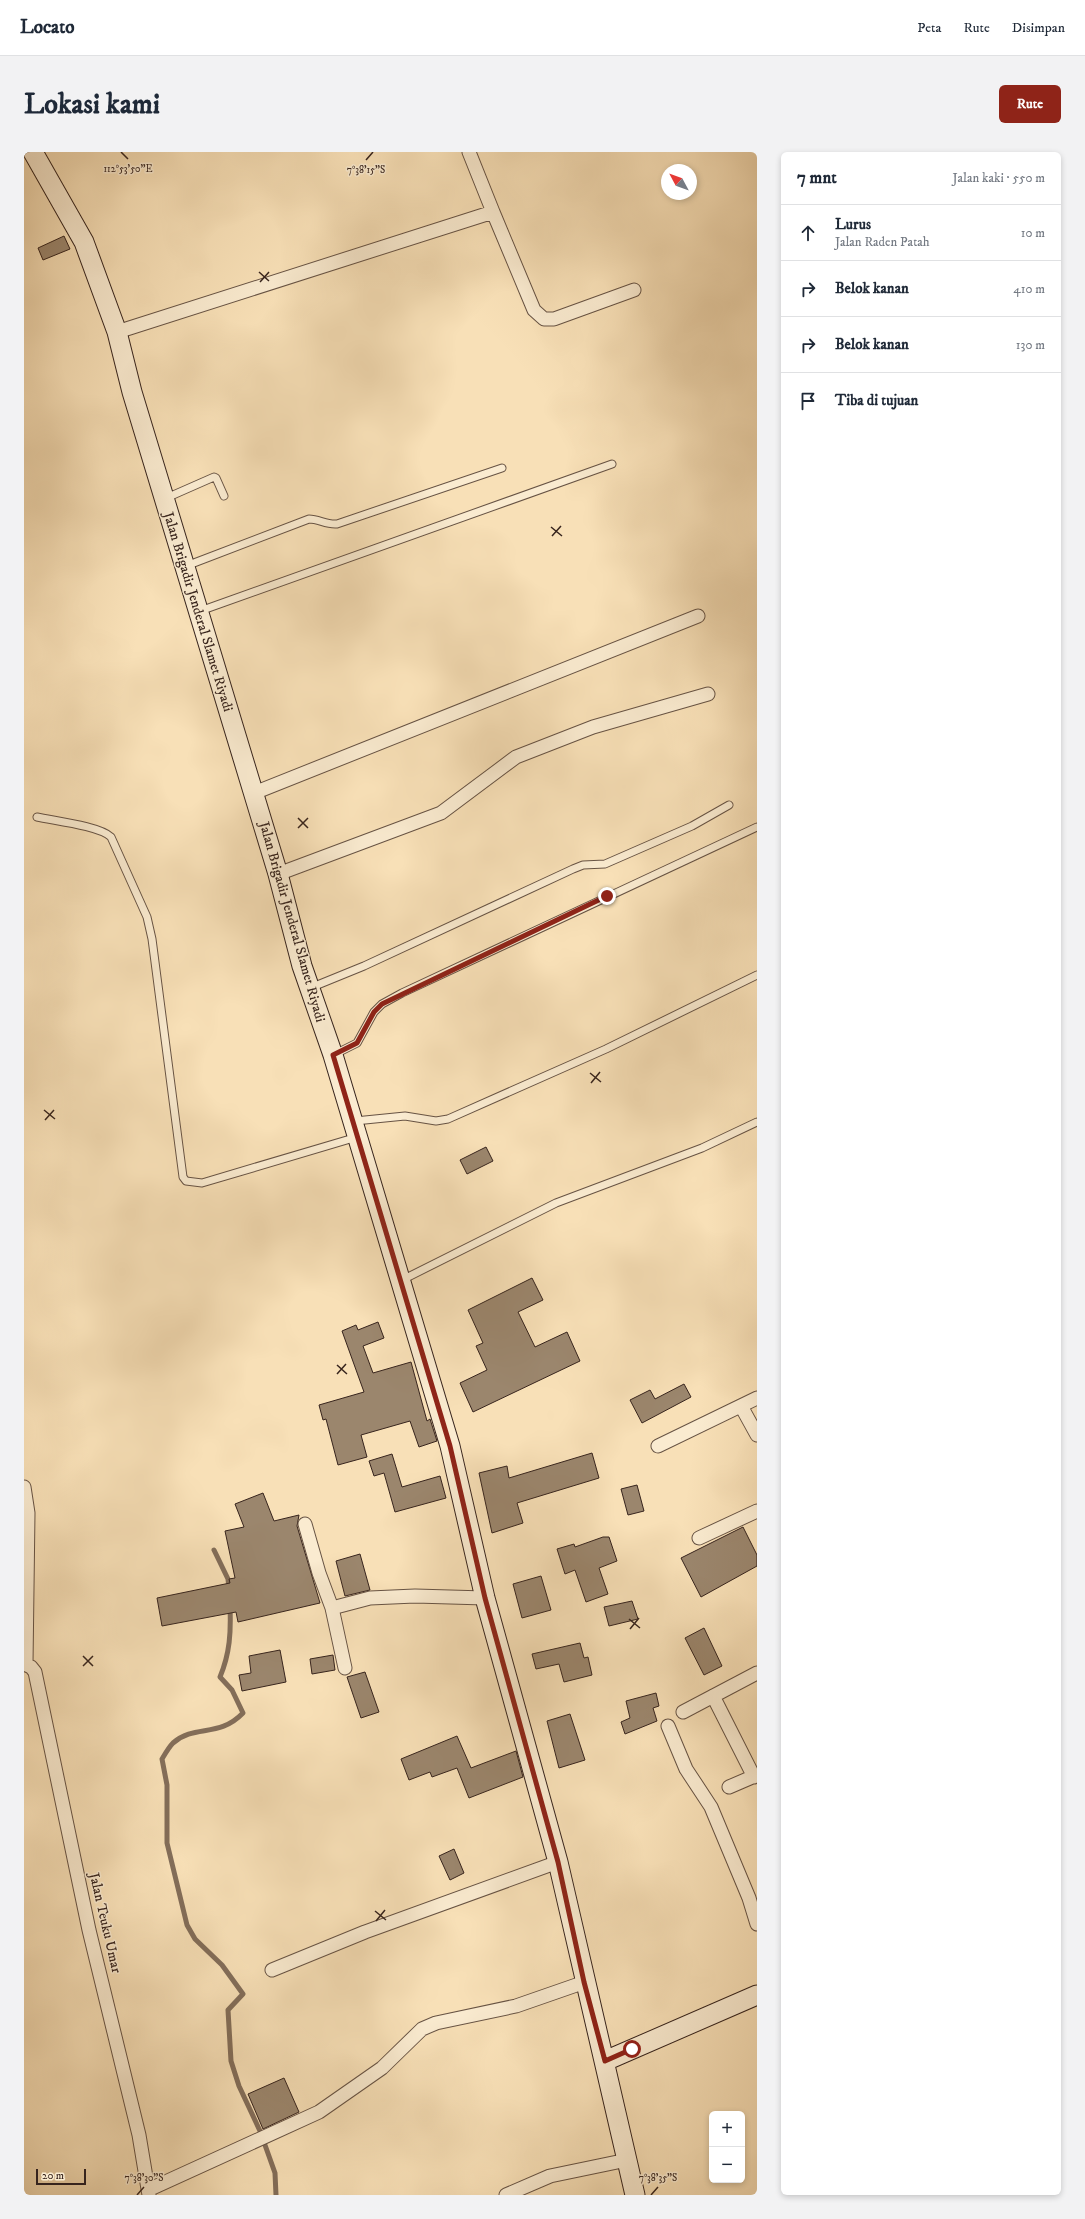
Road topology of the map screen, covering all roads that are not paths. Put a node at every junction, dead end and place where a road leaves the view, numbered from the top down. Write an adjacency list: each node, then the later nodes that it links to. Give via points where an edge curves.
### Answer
1 (33, 152): 5 (main road, Jalan Brigadir Jenderal Slamet Riyadi, via 84,242)
2 (469, 152): 3 (street)
3 (493, 212): 4 (street, via 534,310 544,318 554,319); 5 (street)
4 (634, 290)
5 (117, 332): 9 (main road, Jalan Brigadir Jenderal Slamet Riyadi)
6 (612, 464): 11 (lane)
7 (502, 468): 10 (lane, via 337,524 309,519)
8 (224, 496): 9 (lane, via 214,477)
9 (164, 499): 10 (main road, Jalan Brigadir Jenderal Slamet Riyadi)
10 (184, 567): 11 (main road, Jalan Brigadir Jenderal Slamet Riyadi)
11 (200, 611): 14 (main road, Jalan Brigadir Jenderal Slamet Riyadi)
12 (698, 616): 14 (street)
13 (708, 694): 18 (street, via 593,728 523,754 500,768 468,795 441,813)
14 (254, 793): 18 (main road, Jalan Brigadir Jenderal Slamet Riyadi)
15 (729, 805): 20 (lane, via 692,826 605,864 572,869 364,966)
16 (37, 818): 23 (lane, via 107,833 146,917 152,939 183,1177 186,1182 202,1183)
17 (757, 827): 21 (lane, via 402,992 374,1012 357,1043)
18 (278, 874): 20 (main road, Jalan Brigadir Jenderal Slamet Riyadi)
19 (757, 975): 23 (lane, via 606,1049 448,1119 436,1121 405,1116)
20 (310, 988): 21 (main road, Jalan Brigadir Jenderal Slamet Riyadi)
21 (333, 1055): 23 (main road, Jalan Brigadir Jenderal Slamet Riyadi)
22 (757, 1122): 24 (lane, via 702,1148 556,1203)
23 (355, 1129): 24 (main road, Jalan Brigadir Jenderal Slamet Riyadi)
24 (402, 1280): 33 (main road, Jalan Brigadir Jenderal Slamet Riyadi, via 450,1446)
25 (757, 1398): 26 (street)
26 (741, 1406): 27 (street); 28 (street)
27 (757, 1435)
28 (658, 1446)
29 (24, 1487): 35 (street, via 28,1513)
30 (757, 1510): 32 (street)
31 (305, 1524): 34 (street)
32 (699, 1538)
33 (485, 1598): 34 (street, via 370,1598); 43 (main road, Jalan Brigadir Jenderal Slamet Riyadi)
34 (332, 1608): 36 (street)
35 (25, 1664): 50 (street, Jalan Teuku Umar, via 35,1672 89,1930 139,2135)
36 (345, 1668)
37 (757, 1673): 38 (street)
38 (713, 1696): 39 (street); 41 (street)
39 (683, 1712)
40 (668, 1726): 44 (street, via 686,1769 711,1807 750,1898)
41 (755, 1776): 42 (street)
42 (729, 1787)
43 (558, 1862): 45 (street, via 365,1932); 46 (main road, Jalan Brigadir Jenderal Slamet Riyadi)
44 (757, 1924)
45 (272, 1970)
46 (584, 1982): 48 (main road, Jalan Brigadir Jenderal Slamet Riyadi); 50 (street, via 516,2006 436,2023 422,2029 382,2068 319,2112)
47 (757, 1995): 48 (main road)
48 (605, 2061): 49 (main road, Jalan Brigadir Jenderal Slamet Riyadi)
49 (627, 2160): 51 (street, via 550,2176); 52 (main road, Jalan Brigadir Jenderal Slamet Riyadi)
50 (148, 2193)
51 (506, 2195)
52 (635, 2195)

